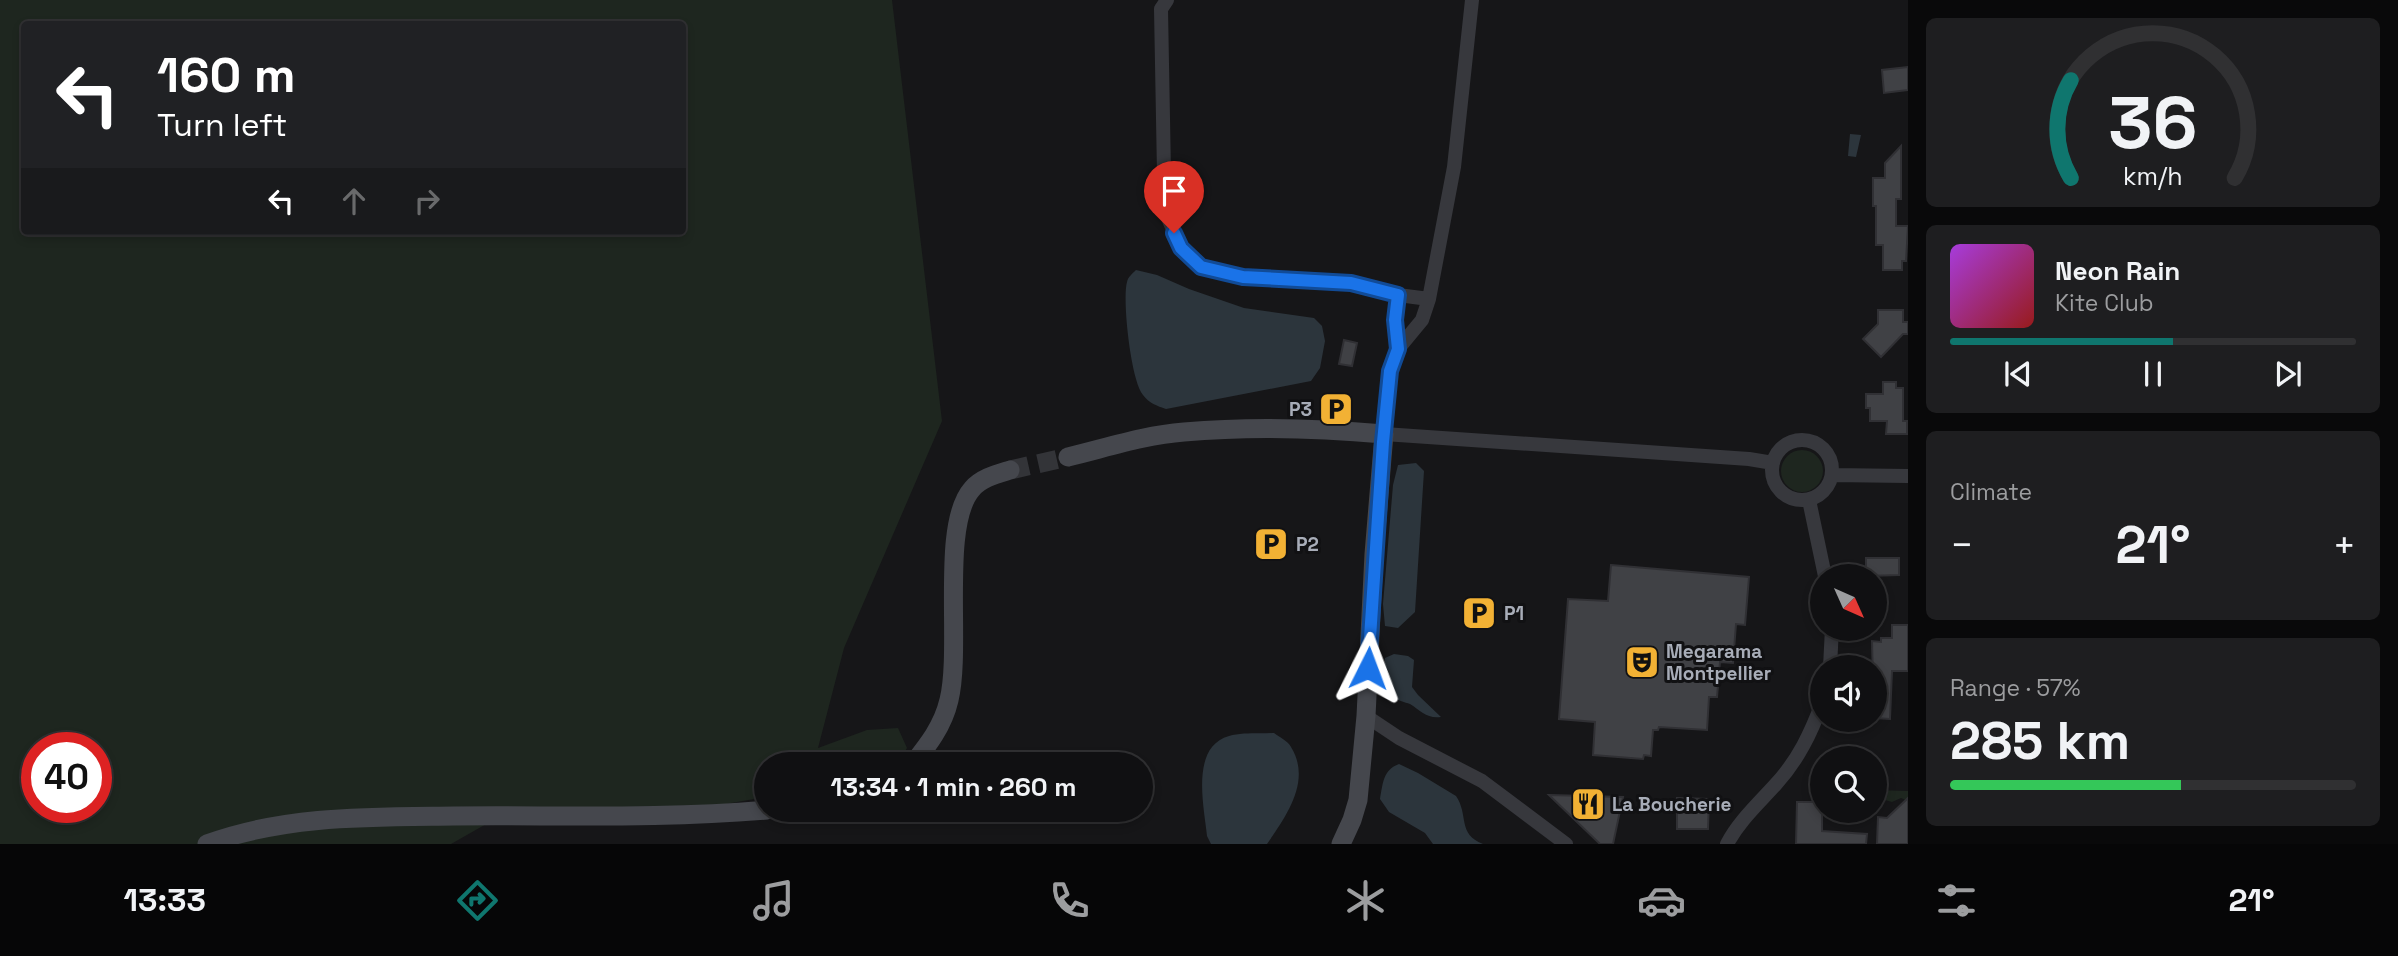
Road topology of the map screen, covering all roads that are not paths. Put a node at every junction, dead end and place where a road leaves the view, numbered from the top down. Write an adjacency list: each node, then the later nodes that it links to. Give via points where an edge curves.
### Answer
1 (1167, 0): 3 (street, via 1161,9 1164,173 1168,218 1181,248 1201,267 1243,277 1351,283)
2 (1472, 0): 4 (street, via 1454,167)
3 (1398, 295): 4 (street); 5 (street)
4 (1430, 299): 5 (street, via 1422,320)
5 (1398, 349): 6 (street, via 1390,371)
6 (1384, 434): 7 (street, via 1336,429 1182,432); 8 (street); 14 (street)
7 (1068, 457)
8 (1773, 463): 10 (street, via 1789,443 1806,440 1826,452); 12 (street, via 1774,480 1783,494)
9 (1010, 470): 16 (street, via 972,488 961,509 954,535 955,658 950,700 941,726)
10 (1832, 475): 11 (street); 12 (street, via 1826,489)
11 (1908, 476)
12 (1809, 500): 13 (street)
13 (1822, 564)
14 (1366, 716): 19 (street, via 1358,800); 20 (street, via 1482,781)
15 (1811, 732): 21 (street, via 1797,757)
16 (922, 752)
17 (754, 811): 18 (street, via 641,817 322,819 264,828)
18 (207, 844)
19 (1340, 844)
20 (1566, 844)
21 (1727, 844)

